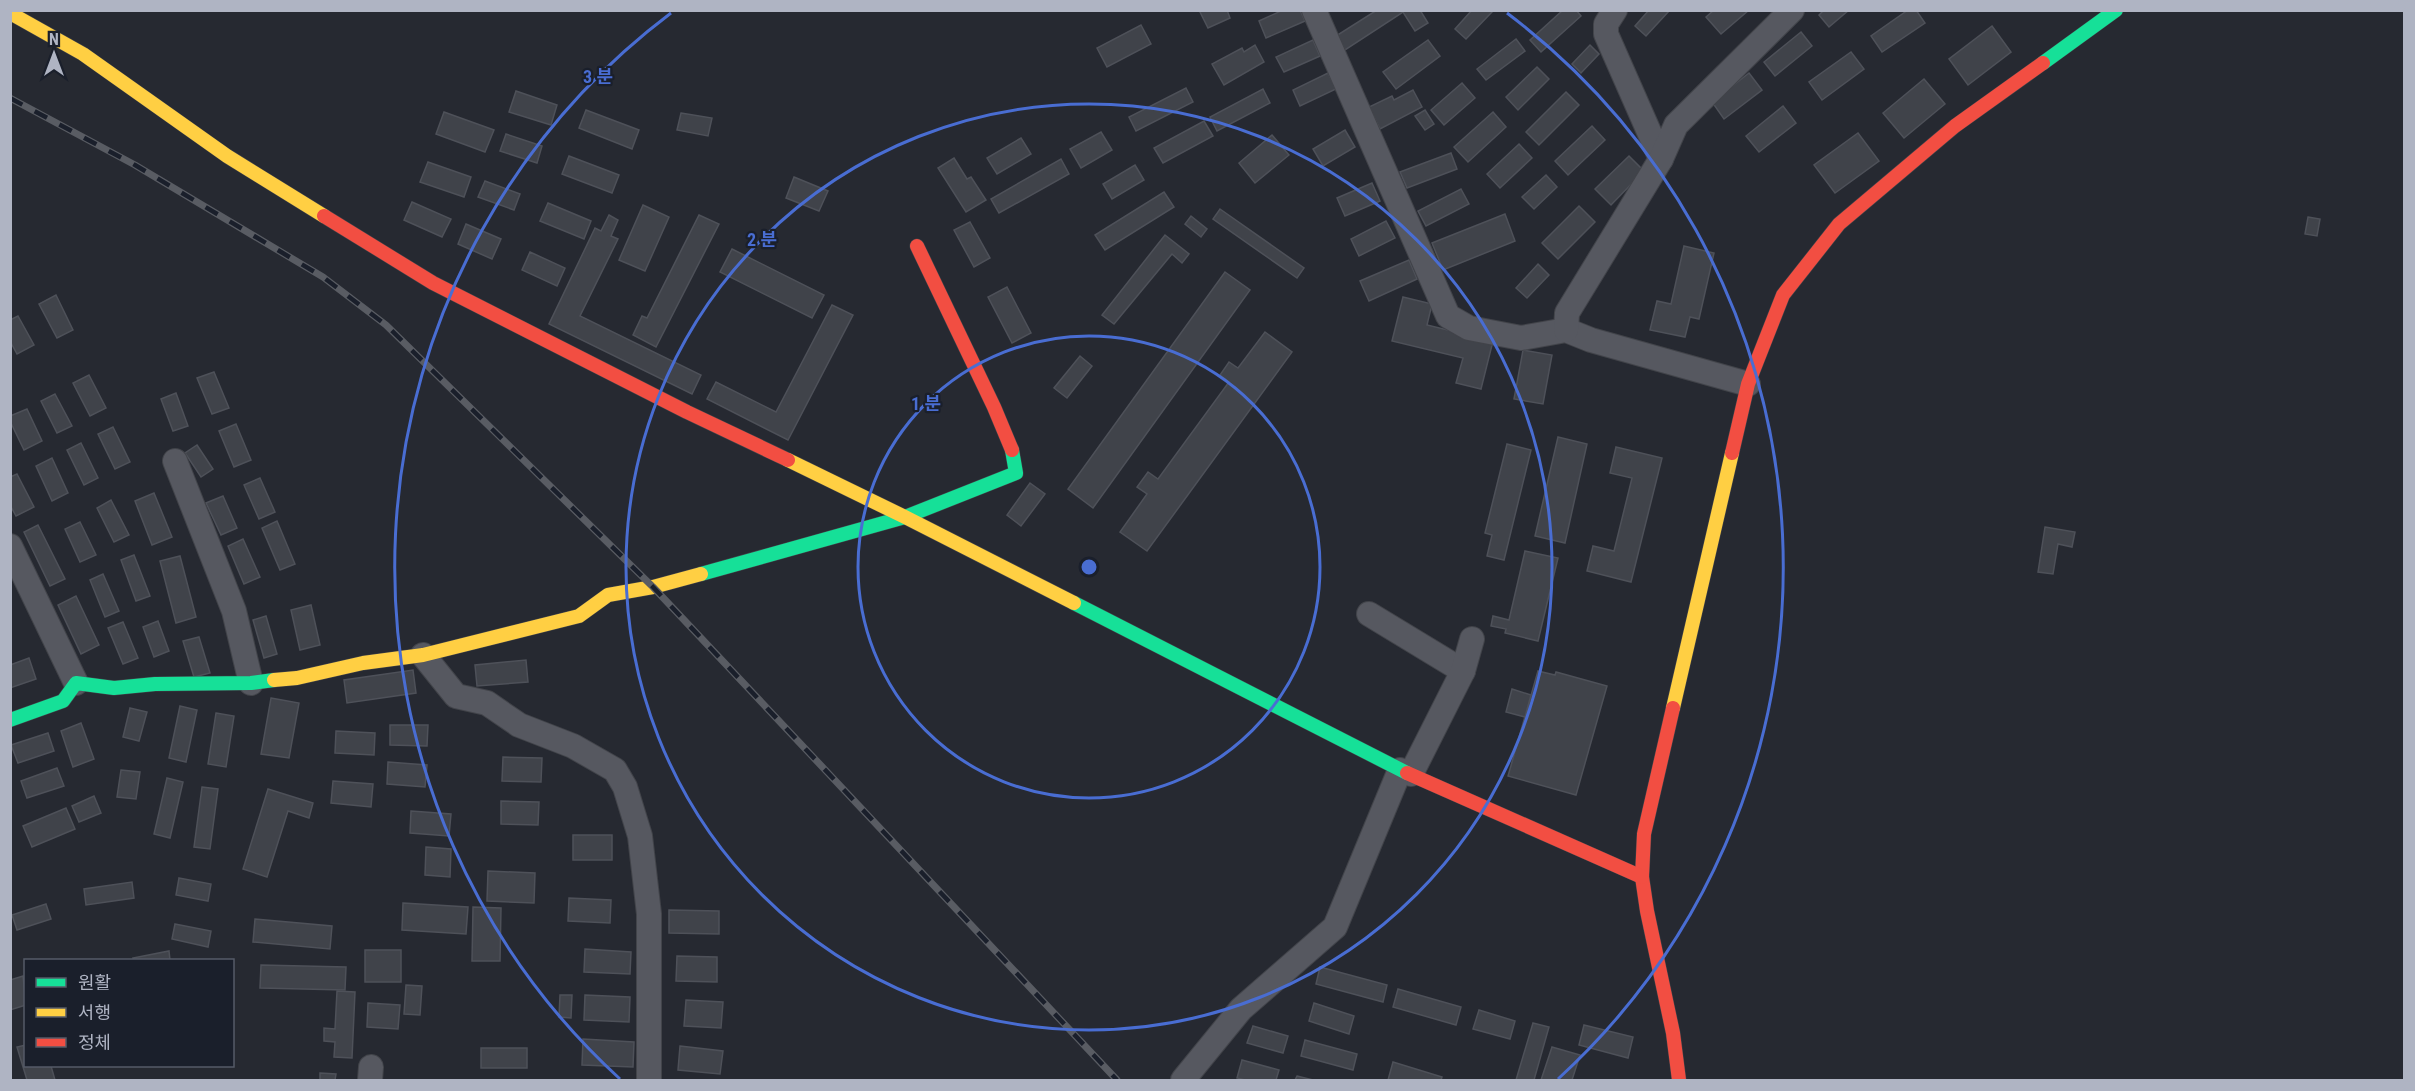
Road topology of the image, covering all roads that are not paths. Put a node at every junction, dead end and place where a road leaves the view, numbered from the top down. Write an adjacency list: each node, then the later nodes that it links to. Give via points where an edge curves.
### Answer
1 (1314, 10): 8 (street, via 1448,316 1469,328 1521,338)
2 (1615, 10): 6 (street, via 1606,24 1606,34)
3 (1792, 10): 6 (street, via 1676,125)
4 (2116, 10): 9 (street, via 1956,126 1839,224 1783,295)
5 (10, 14): 11 (street, via 83,54 227,156 433,283)
6 (1660, 159): 8 (street, via 1567,313)
7 (917, 246): 11 (street, via 1014,452 1016,473)
8 (1566, 330): 9 (street)
9 (1748, 384): 21 (street, via 1644,834)
10 (175, 461): 17 (street, via 234,611)
11 (905, 517): 15 (street, via 653,587 608,595 579,616); 20 (street)
12 (10, 546): 18 (street)
13 (1369, 614): 16 (street)
14 (1472, 639): 16 (street)
15 (423, 655): 17 (street, via 297,678); 22 (street, via 456,696 487,704 519,725 573,746 615,770 625,787 640,836 649,914)
16 (1463, 671): 20 (street)
17 (251, 682): 18 (street, via 114,688)
18 (76, 683): 19 (street, via 63,700)
19 (10, 720)
20 (1405, 772): 21 (street); 23 (street, via 1335,927 1242,1009)
21 (1642, 878): 24 (street)
22 (649, 1080)
23 (1183, 1080)
24 (1679, 1080)

